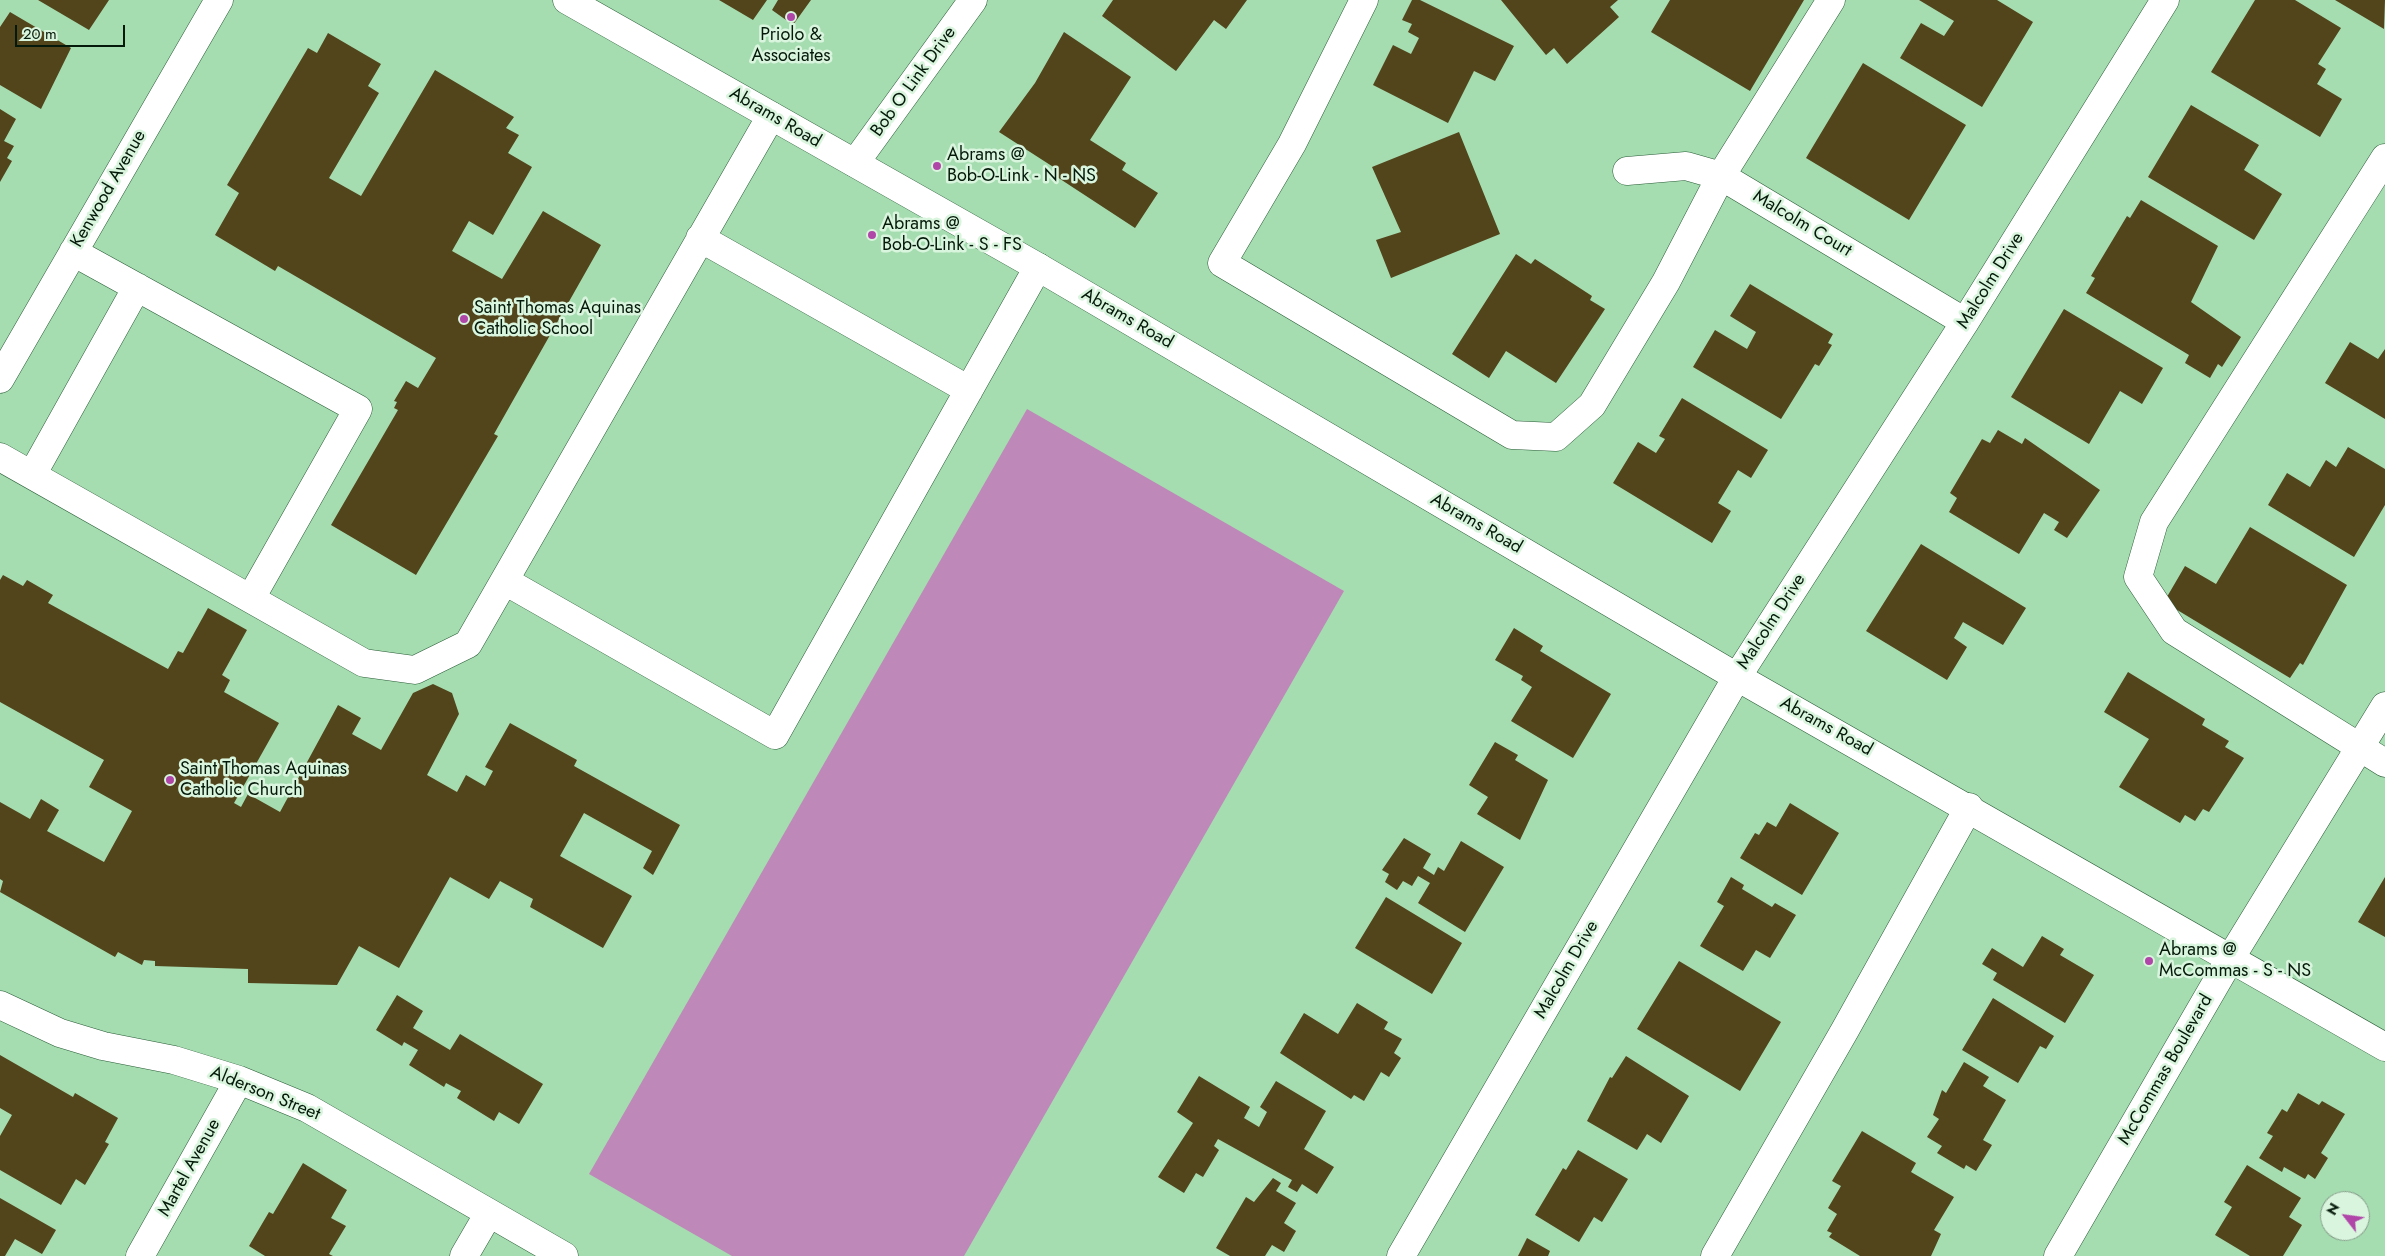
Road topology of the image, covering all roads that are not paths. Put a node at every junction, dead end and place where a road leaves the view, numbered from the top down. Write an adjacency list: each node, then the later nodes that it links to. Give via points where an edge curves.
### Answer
1 (219, 0): 13 (street, Kenwood Avenue)
2 (568, 0): 7 (street, Abrams Road)
3 (973, 0): 9 (street, Bob O Link Drive)
4 (1364, 0): 11 (street, via 1292,144 1222,263 1512,435 1556,437 1592,404 1666,282)
5 (1831, 0): 11 (street)
6 (2164, 0): 16 (street, Malcolm Drive)
7 (771, 116): 9 (street, Abrams Road); 12 (street)
8 (2385, 158): 25 (street, via 2154,522 2138,577 2174,631)
9 (855, 164): 14 (street, Abrams Road)
10 (1627, 171): 11 (street, Malcolm Court, via 1686,166)
11 (1721, 176): 16 (street, Malcolm Court)
12 (700, 238): 18 (street); 21 (street)
13 (73, 252): 15 (street); 17 (street, Kenwood Avenue)
14 (1038, 268): 18 (street); 23 (street, Abrams Road)
15 (137, 287): 20 (street); 22 (street, via 358,409)
16 (1965, 322): 23 (street, Malcolm Drive)
17 (0, 379)
18 (969, 390): 21 (street, via 775,736)
19 (0, 457): 20 (street)
20 (32, 475): 22 (street)
21 (505, 581): 22 (street, via 468,644 415,670 364,663)
22 (251, 598)
23 (1737, 676): 27 (street, Abrams Road); 36 (street, Malcolm Drive)
24 (2385, 706): 25 (street, McCommas Boulevard)
25 (2360, 747): 26 (street); 28 (street, McCommas Boulevard)
26 (2385, 763)
27 (1969, 807): 28 (street, Abrams Road); 37 (street)
28 (2230, 959): 30 (street, Abrams Road); 38 (street, McCommas Boulevard)
29 (0, 1005): 31 (street, Alderson Street, via 60,1033 104,1046 174,1060)
30 (2385, 1047)
31 (239, 1080): 32 (street, Alderson Street, via 307,1108); 33 (street, Martel Avenue)
32 (489, 1212): 34 (street); 35 (street, Alderson Street)
33 (140, 1256)
34 (464, 1256)
35 (564, 1256)
36 (1401, 1256)
37 (1715, 1256)
38 (2058, 1256)

